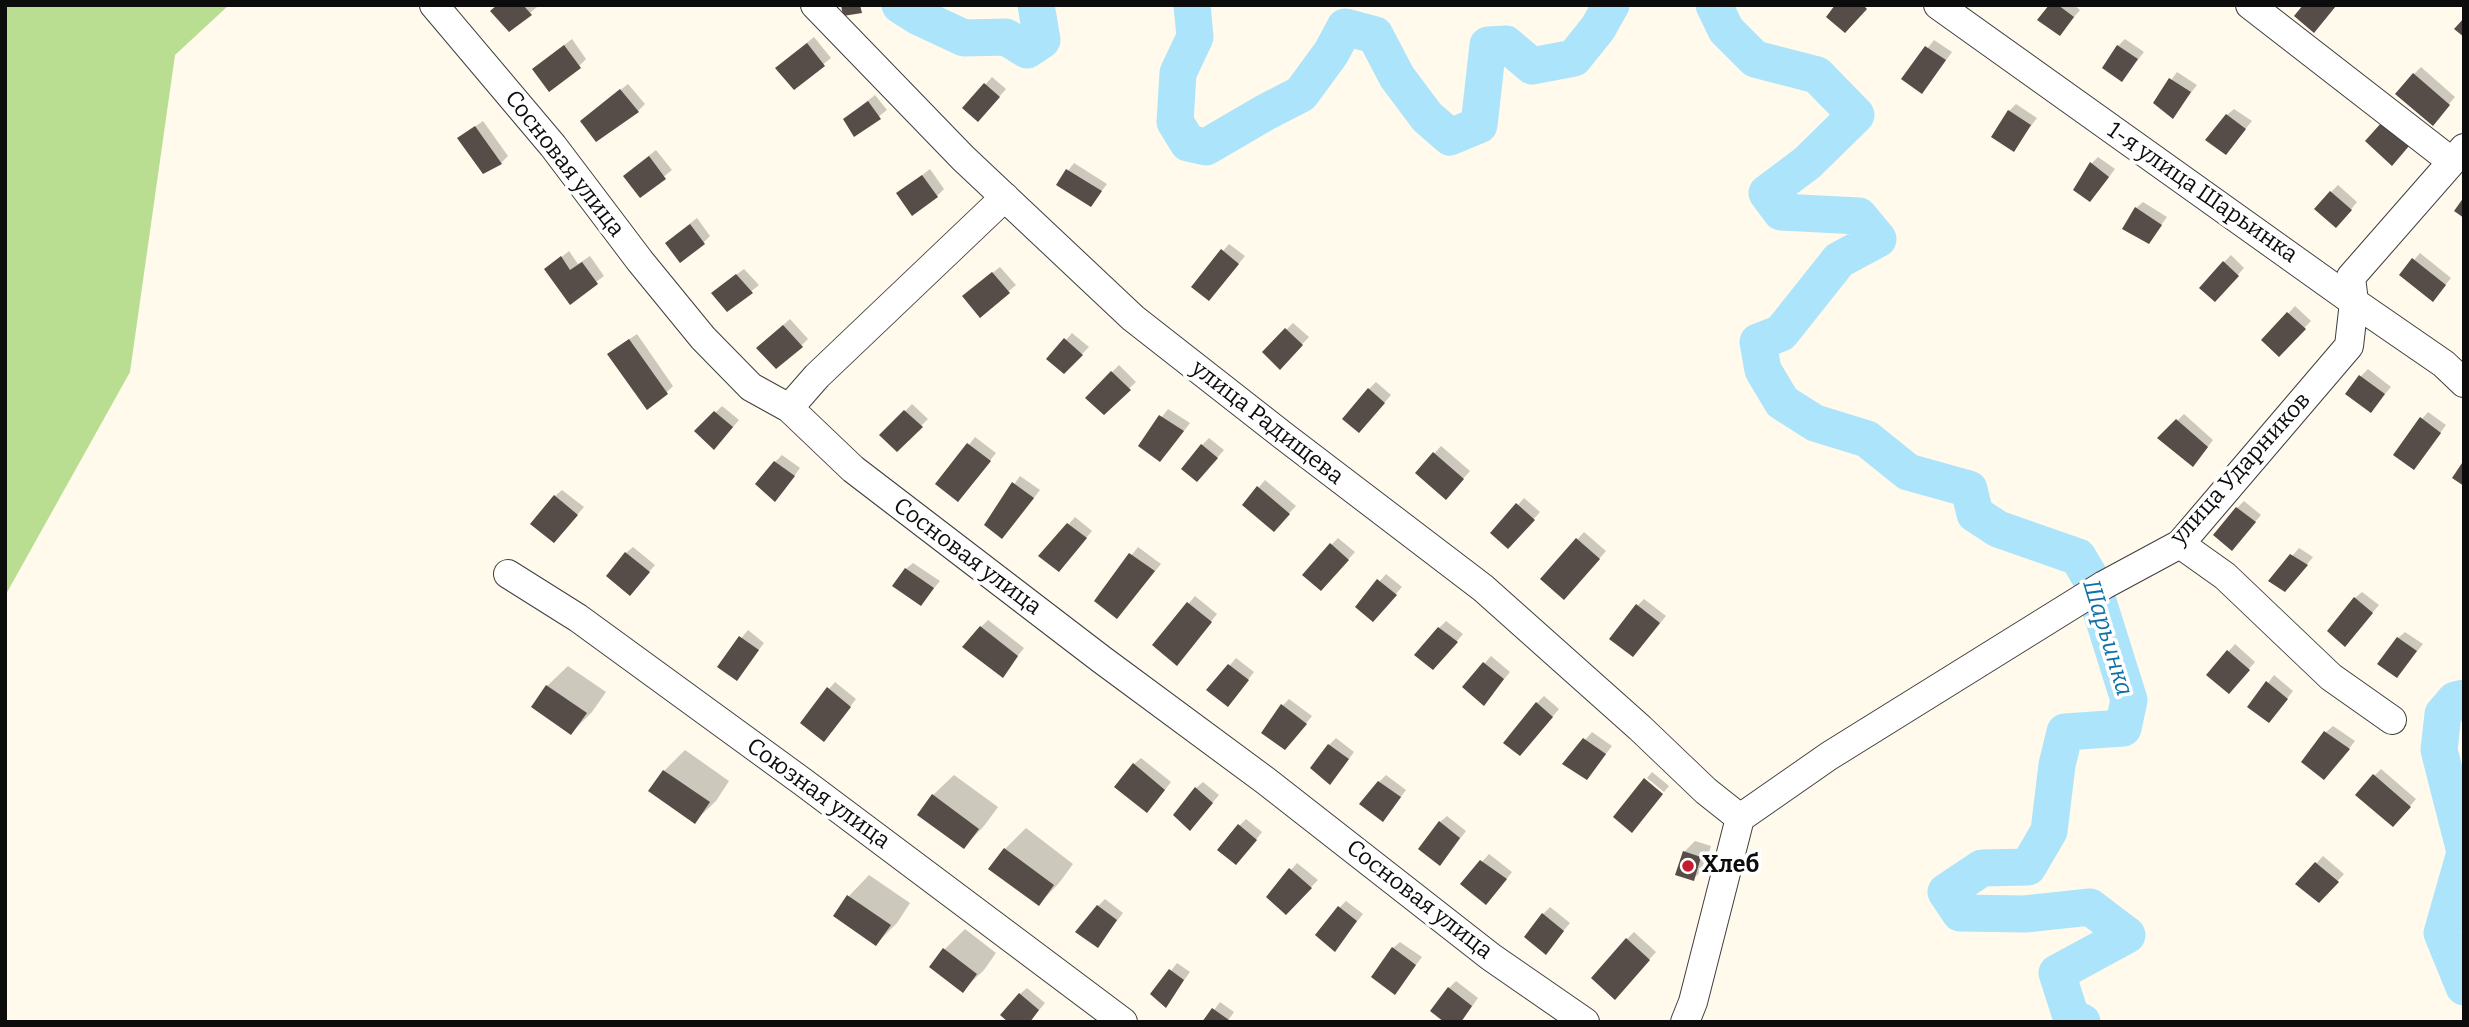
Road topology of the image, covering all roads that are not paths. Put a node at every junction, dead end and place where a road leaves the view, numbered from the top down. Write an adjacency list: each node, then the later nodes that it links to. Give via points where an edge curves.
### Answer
1 (434, 5): 9 (street, Сосновая улица, via 553,146 703,338 751,387)
2 (815, 5): 6 (street, улица Радищева)
3 (1938, 5): 7 (street, 1-я улица Шарьинка)
4 (2250, 5): 5 (street)
5 (2457, 154): 7 (street, улица Ударников, via 2351,277)
6 (1005, 197): 9 (street); 13 (street, улица Радищева, via 1133,318 1483,588)
7 (2354, 302): 8 (street, 1-я улица Шарьинка); 10 (street, улица Ударников, via 2349,346)
8 (2464, 383)
9 (789, 408): 15 (street, Сосновая улица, via 853,469 1492,957)
10 (2180, 544): 12 (street, via 2225,576 2331,677); 13 (street, улица Ударников, via 2104,584 1829,756)
11 (508, 574): 14 (street, Союзная улица, via 578,618)
12 (2392, 720)
13 (1740, 818): 16 (street)
14 (1123, 1022)
15 (1585, 1022)
16 (1685, 1022)

